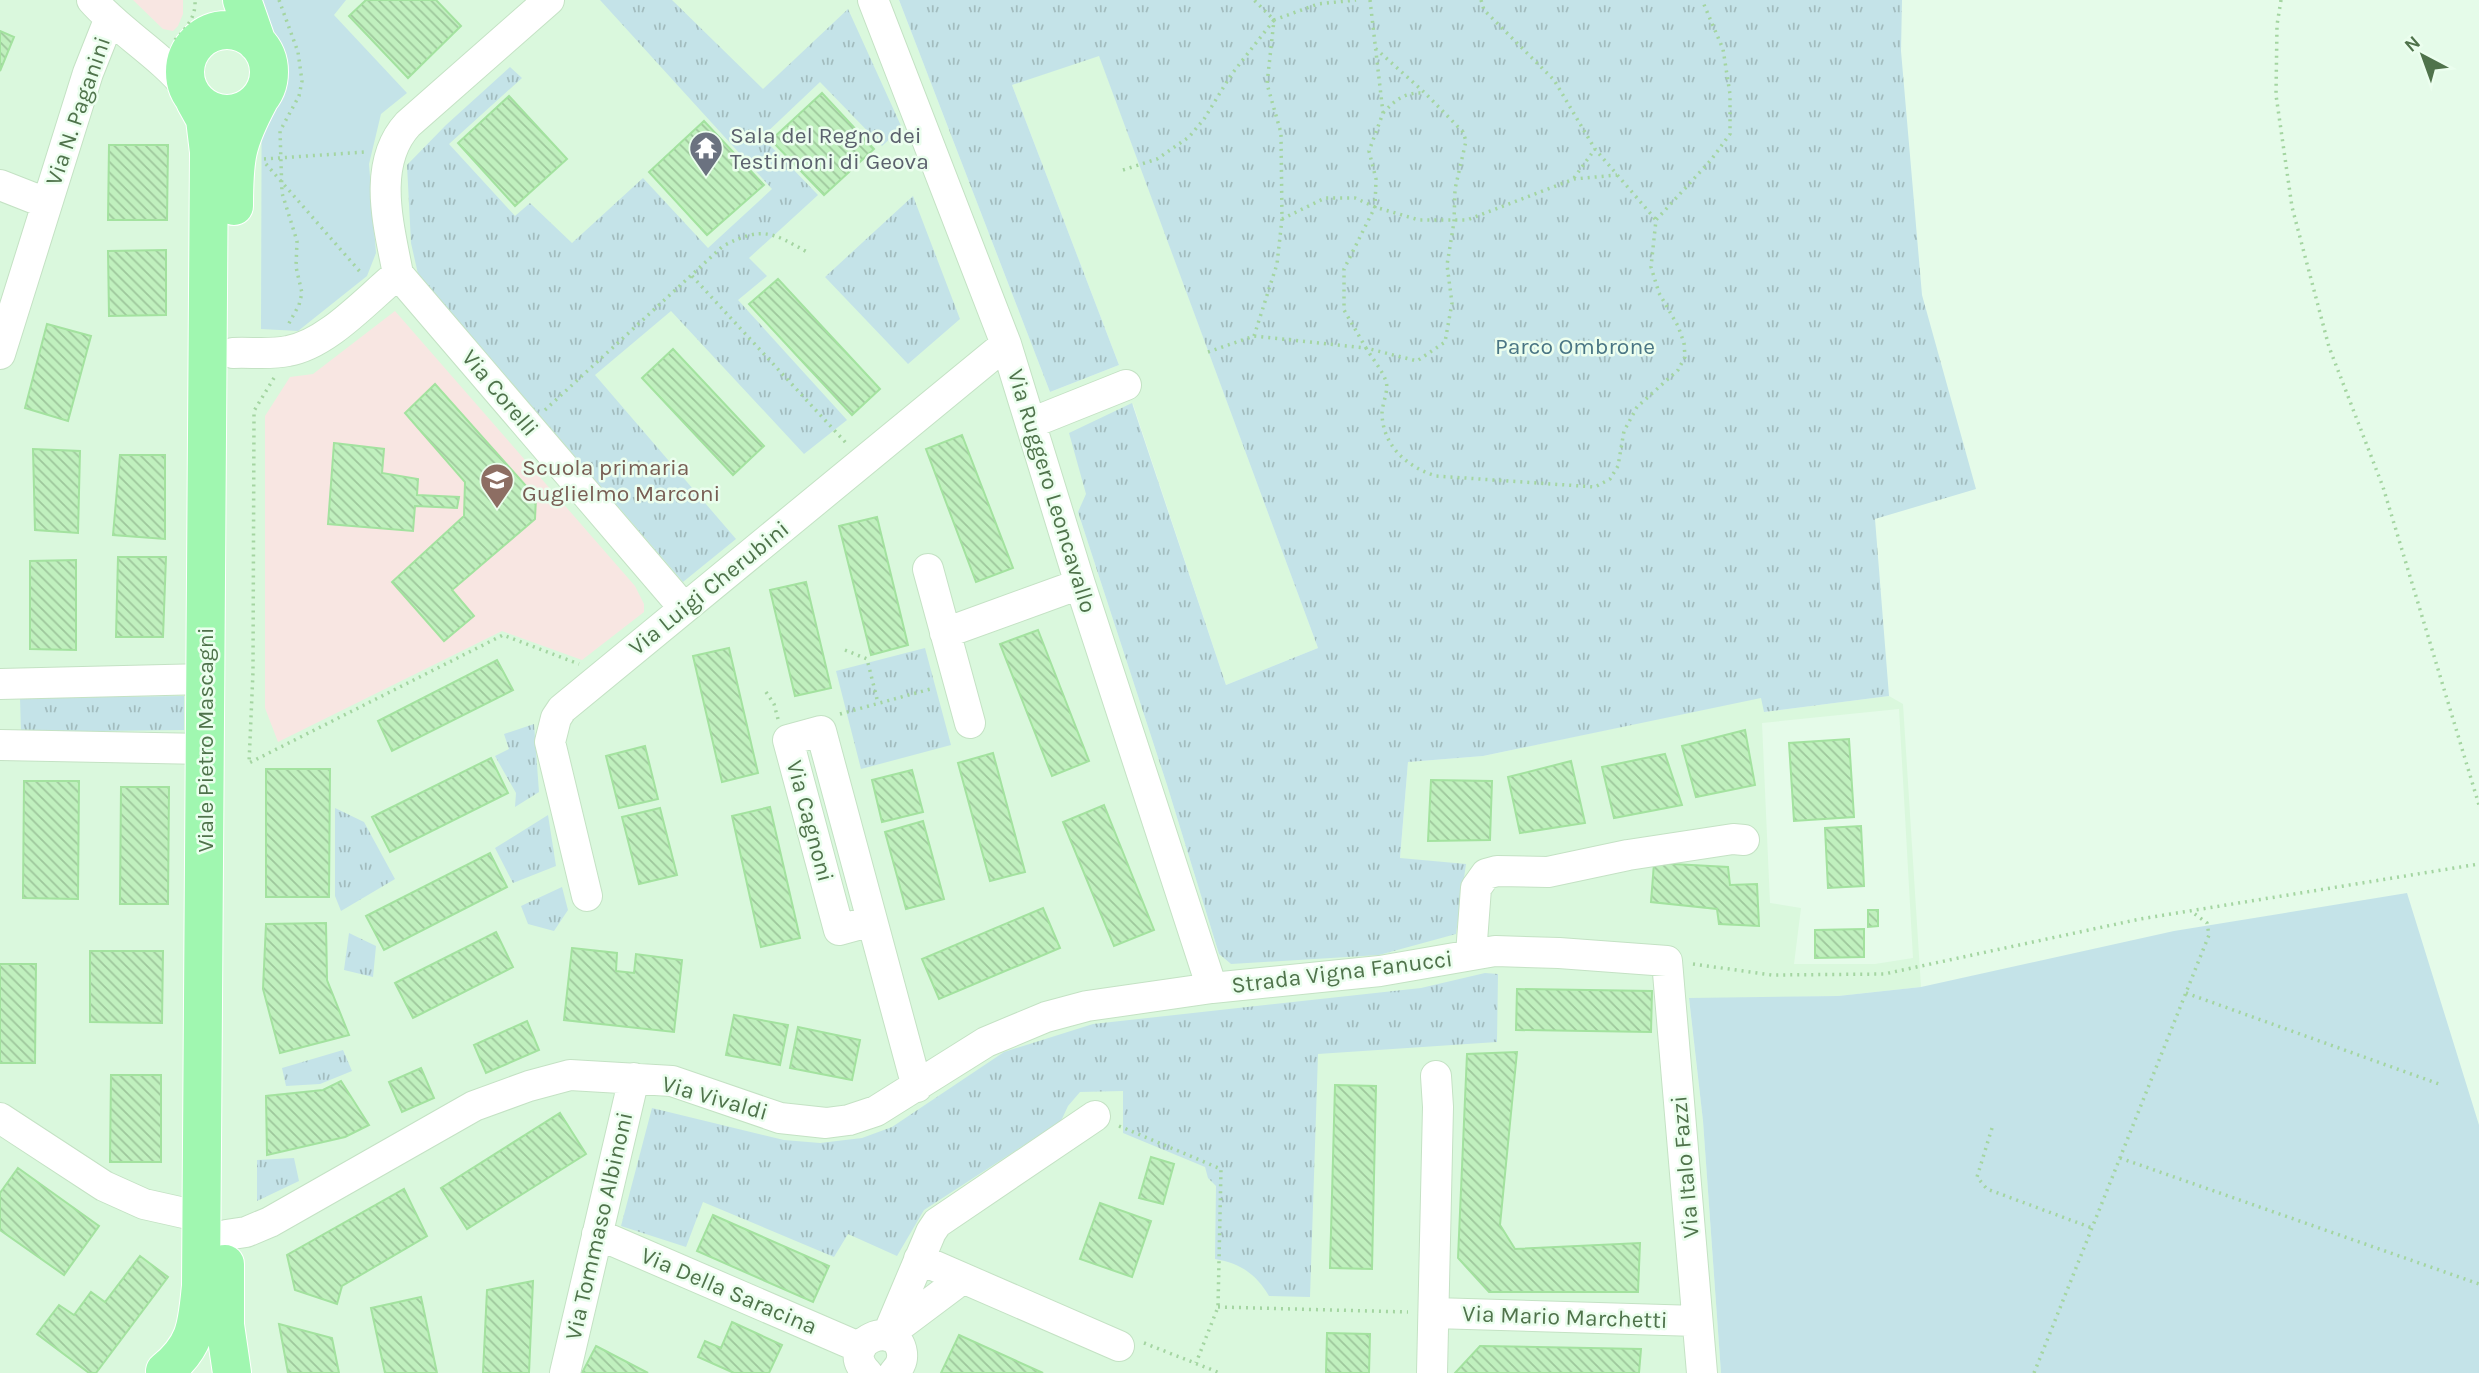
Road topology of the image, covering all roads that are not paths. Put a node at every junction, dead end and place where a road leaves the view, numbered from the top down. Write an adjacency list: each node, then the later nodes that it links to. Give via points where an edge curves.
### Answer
1 (212, 0): 6 (main road, via 210,15)
2 (242, 0): 7 (main road)
3 (550, 0): 12 (street, via 408,124 390,150 386,172)
4 (873, 0): 13 (street, Via Ruggero Leoncavallo)
5 (101, 10): 8 (street, via 166,64); 11 (street, Via N. Paganini, via 88,73)
6 (185, 43): 7 (main road, via 235,31); 8 (main road, via 191,51 185,76)
7 (257, 43): 9 (main road, via 269,78)
8 (192, 95): 9 (main road, via 205,108 227,114 250,108); 22 (main road, Viale Pietro Mascagni, via 205,119 208,152)
9 (259, 100): 14 (main road, Viale Pietro Mascagni, via 234,161)
10 (0, 185): 11 (street, Via N. Paganini)
11 (46, 203): 15 (street, Via N. Paganini)
12 (388, 282): 14 (street, via 316,340 285,352); 20 (street, Via Corelli, via 528,426)
13 (1006, 344): 17 (street, Via Ruggero Leoncavallo); 20 (street, Via Luigi Cherubini)
14 (233, 353): 38 (main road, Viale Pietro Mascagni)
15 (0, 354)
16 (1126, 386): 17 (street)
17 (1031, 423): 19 (street, Via Ruggero Leoncavallo)
18 (928, 569): 21 (street)
19 (1080, 584): 21 (street); 32 (street, Via Ruggero Leoncavallo)
20 (684, 608): 29 (street, Via Luigi Cherubini, via 562,709 551,730 550,742)
21 (945, 633): 24 (street)
22 (206, 679): 23 (street); 27 (main road, Viale Pietro Mascagni)
23 (0, 684)
24 (970, 723)
25 (821, 731): 35 (street, Via Cagnoni, via 788,740 839,930 872,921)
26 (0, 745): 27 (street)
27 (205, 749): 38 (main road, Viale Pietro Mascagni)
28 (1744, 840): 30 (street, Strada Vigna Fanucci, via 1628,855 1548,872 1486,874 1476,888)
29 (587, 896)
30 (1471, 954): 31 (street, Strada Vigna Fanucci, via 1559,953); 32 (street, Strada Vigna Fanucci, via 1380,971)
31 (1667, 961): 43 (street, Via Italo Fazzi)
32 (1212, 988): 35 (street, Via Vivaldi, via 1087,1006 1046,1017 986,1042)
33 (1436, 1076): 42 (street, Via Mario Marchetti)
34 (634, 1078): 35 (street, Via Vivaldi, via 672,1082 780,1118 826,1123 876,1111); 38 (street, Via Vivaldi, via 570,1075 529,1086 474,1106 270,1222 246,1232); 39 (street, Via Tommaso Albinoni)
35 (917, 1087)
36 (1095, 1116): 40 (street, via 937,1223)
37 (0, 1118): 38 (street, via 104,1186)
38 (214, 1226): 46 (main road, Viale Pietro Mascagni, via 197,1327); 47 (main road, Viale Pietro Mascagni)
39 (597, 1234): 45 (street, Via Della Saracina); 48 (street, Via Tommaso Albinoni)
40 (919, 1259): 41 (street); 45 (street)
41 (958, 1278): 44 (street); 45 (street)
42 (1434, 1312): 43 (street, Via Mario Marchetti); 50 (street, Via Mario Marchetti)
43 (1697, 1321): 51 (street, Via Italo Fazzi)
44 (1119, 1346)
45 (871, 1352): 49 (street, via 893,1339 902,1350)
46 (174, 1372)
47 (232, 1373)
48 (565, 1373)
49 (894, 1373)
50 (1432, 1373)
51 (1702, 1373)

